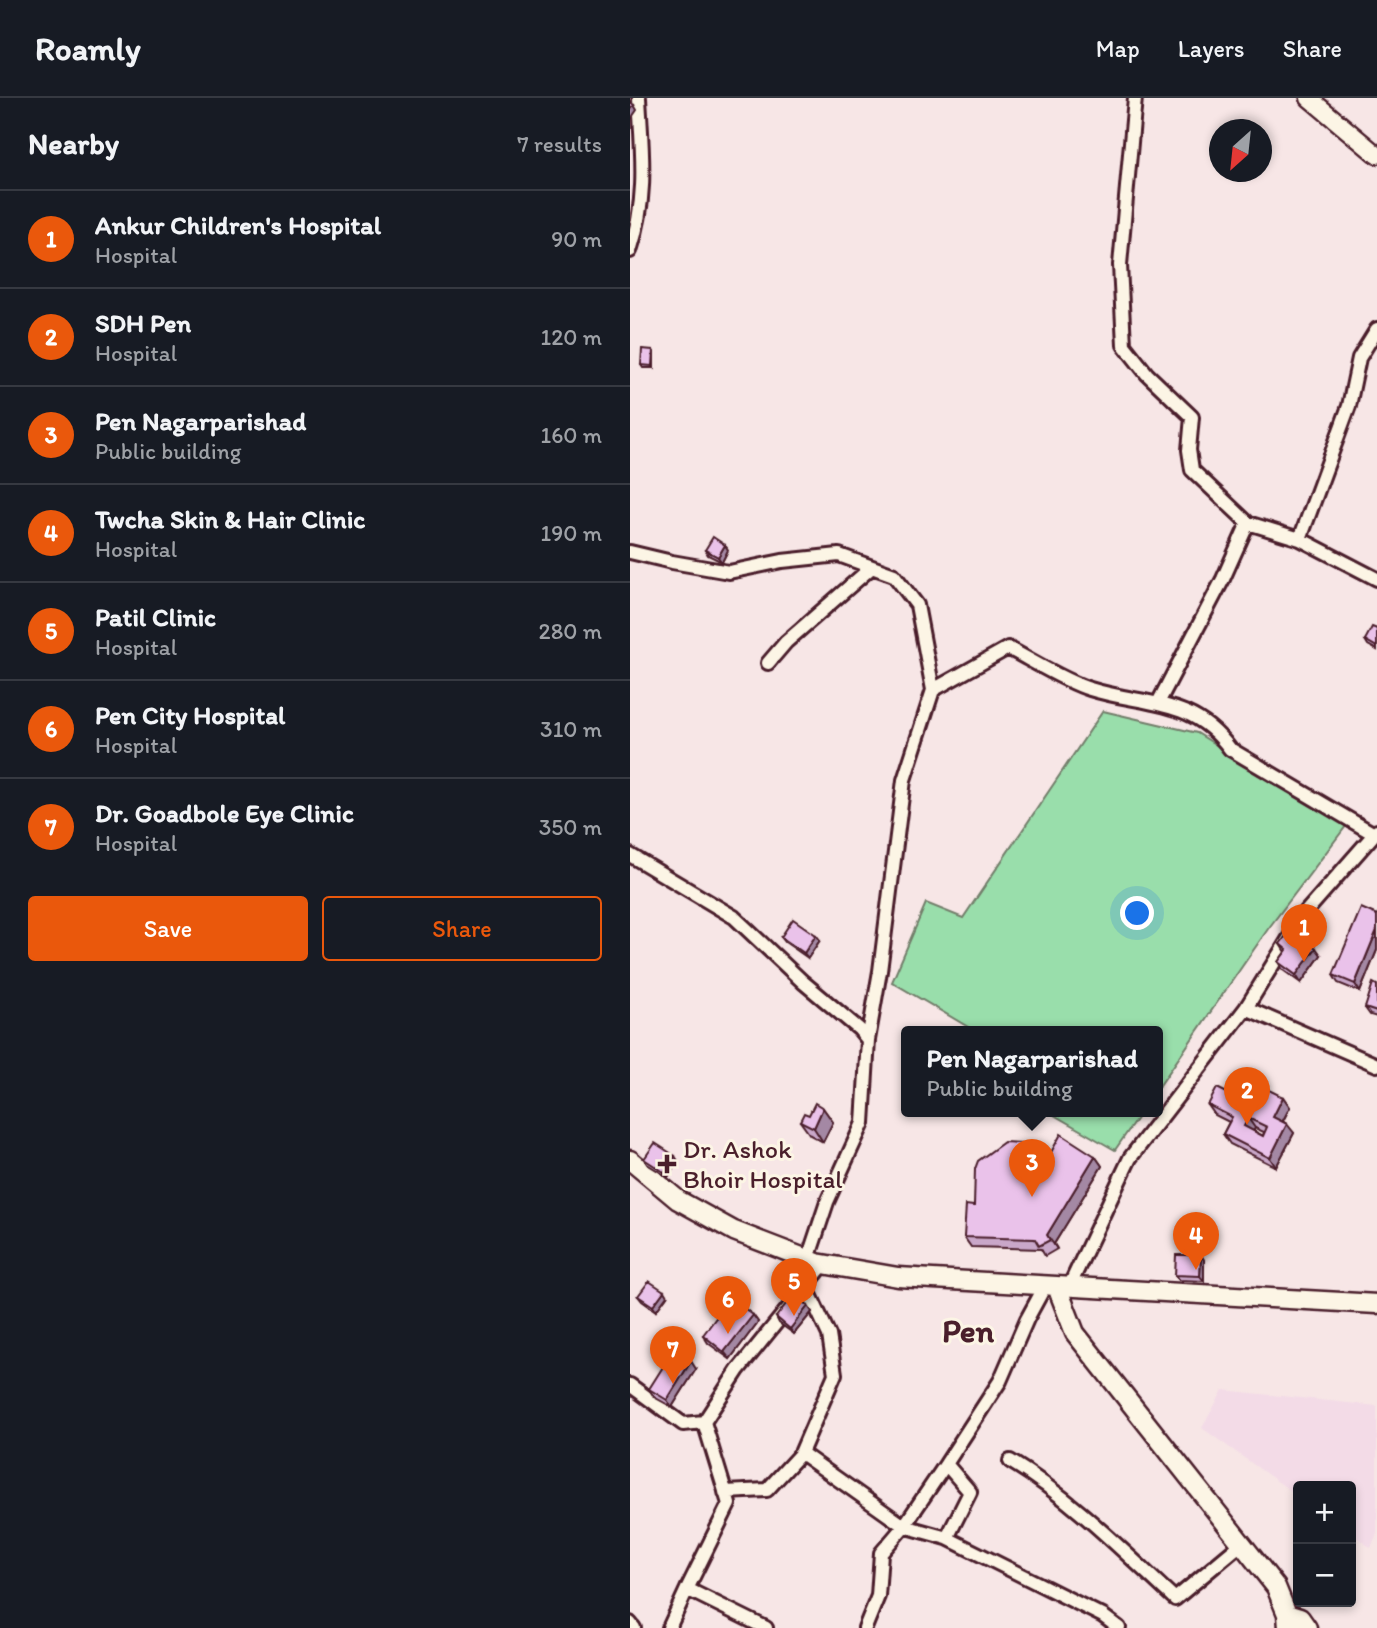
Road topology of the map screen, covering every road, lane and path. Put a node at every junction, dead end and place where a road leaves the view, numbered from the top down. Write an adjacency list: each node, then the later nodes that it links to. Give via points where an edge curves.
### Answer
1 (639, 98): 5 (street, via 643,190)
2 (1135, 98): 7 (street, via 1120,265 1124,345 1192,418 1192,470)
3 (1309, 98): 4 (street)
4 (1377, 155)
5 (630, 251)
6 (1377, 329): 8 (street, via 1359,358 1349,406)
7 (1248, 523): 8 (street); 14 (street)
8 (1300, 539): 11 (street)
9 (630, 552): 10 (street, via 729,572 838,555)
10 (872, 567): 12 (street); 13 (street, via 894,575 917,605)
11 (1377, 579)
12 (768, 663)
13 (933, 690): 14 (street, via 1008,648 1089,689); 18 (street, via 904,780)
14 (1158, 703): 15 (street, via 1191,714 1230,749)
15 (1375, 833): 17 (street, via 1304,914)
16 (630, 855): 18 (street, via 734,918)
17 (1246, 1008): 19 (street); 20 (street)
18 (868, 1040): 23 (street, via 863,1123 827,1202)
19 (1377, 1065)
20 (1163, 1115)
21 (1162, 1117): 25 (street, via 1130,1158)
22 (630, 1160): 23 (main road, via 678,1200 734,1231)
23 (816, 1262): 24 (street); 25 (main road, via 898,1277)
24 (806, 1286): 28 (street, via 738,1370); 29 (street, via 829,1335 835,1374)
25 (1057, 1287): 26 (main road); 31 (street, via 1027,1319 1000,1381); 35 (main road, via 1075,1333)
26 (1377, 1304)
27 (630, 1385): 28 (street, via 683,1424)
28 (704, 1422): 32 (street)
29 (801, 1452): 32 (street, via 767,1490); 33 (street)
30 (1010, 1461): 35 (street, via 1036,1477 1175,1599)
31 (946, 1464): 33 (street); 34 (street, via 970,1492)
32 (725, 1492): 36 (street, via 729,1504)
33 (904, 1526): 34 (street); 42 (street, via 881,1553 878,1596)
34 (947, 1538): 43 (street)
35 (1241, 1544): 37 (main road, via 1276,1587)
36 (687, 1589): 40 (street); 41 (street)
37 (1288, 1621): 44 (main road, via 1300,1618)
38 (630, 1623): 39 (street)
39 (634, 1628)
40 (669, 1628)
41 (766, 1628)
42 (865, 1628)
43 (1119, 1628)
44 (1307, 1628)

